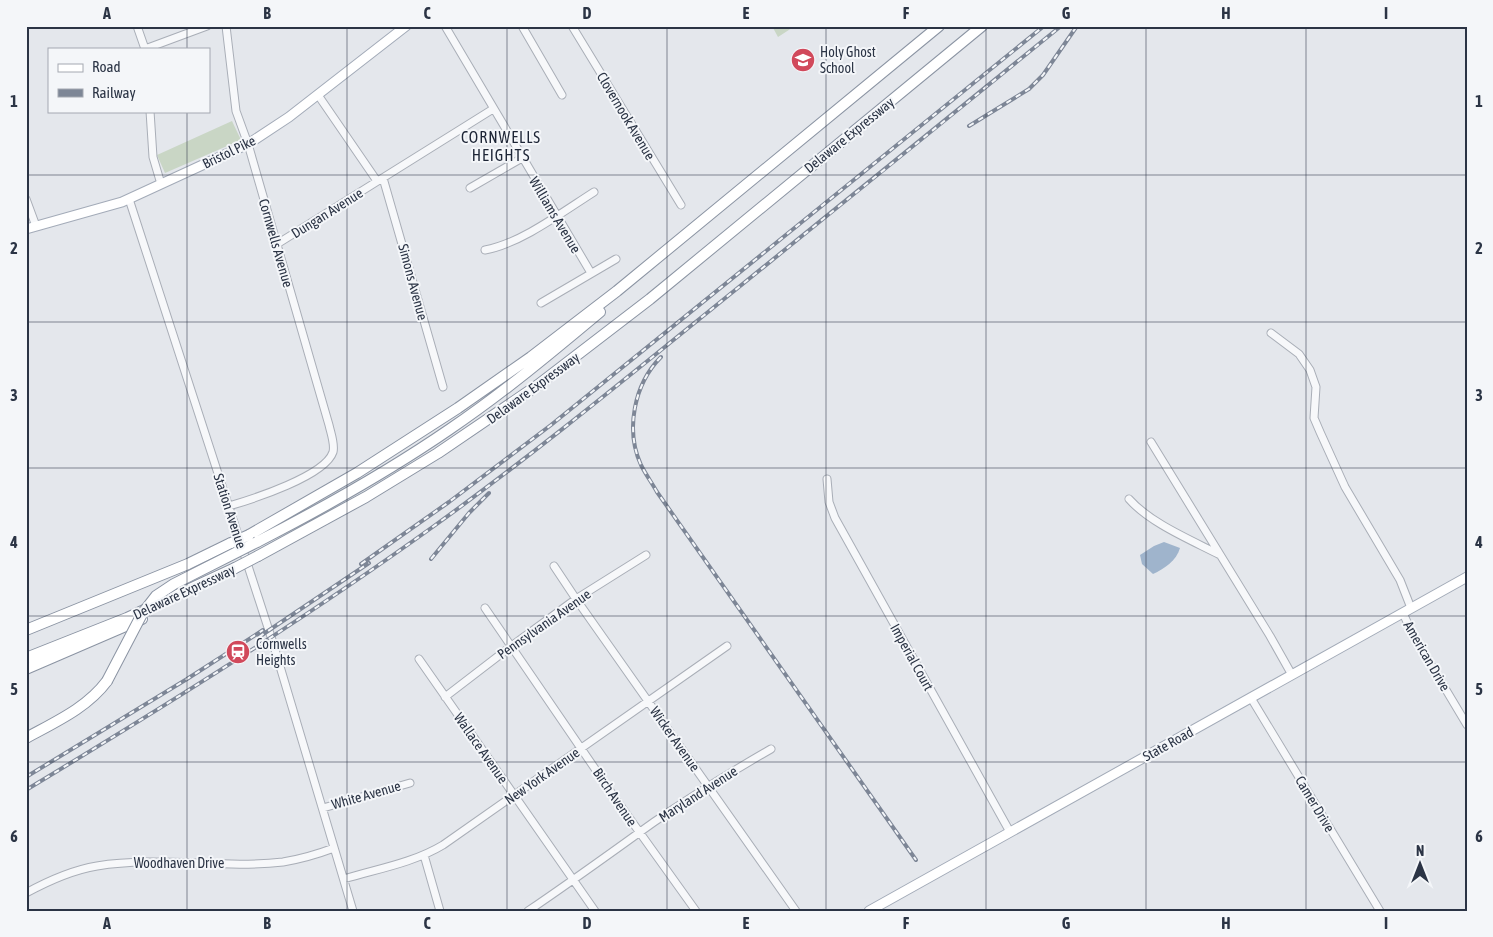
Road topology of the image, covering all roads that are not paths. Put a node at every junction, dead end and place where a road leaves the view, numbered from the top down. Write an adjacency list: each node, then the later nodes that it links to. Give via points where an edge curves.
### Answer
1 (137, 26): 10 (street)
2 (207, 26): 11 (street)
3 (226, 26): 16 (street, Cornwells Avenue, via 236,112)
4 (406, 26): 12 (main road, Bristol Pike)
5 (445, 26): 14 (street, Williams Avenue)
6 (522, 26): 13 (street)
7 (572, 26): 24 (street, Clovernook Avenue)
8 (939, 26): 26 (highway, Delaware Expressway)
9 (982, 26): 44 (highway, Delaware Expressway, bridge, via 650,299 545,380 431,458 345,509)
10 (145, 48)
11 (148, 48)
12 (318, 95): 16 (main road, Bristol Pike); 18 (street, Simons Avenue)
13 (562, 95)
14 (493, 109): 17 (street, Williams Avenue); 18 (street, Dungan Avenue)
15 (150, 112): 19 (street, via 153,157)
16 (248, 144): 19 (main road, Bristol Pike); 29 (street, Cornwells Avenue)
17 (522, 158): 20 (street); 25 (street, Williams Avenue)
18 (380, 180): 29 (street, Dungan Avenue); 35 (street, Simons Avenue)
19 (161, 184): 22 (main road, Bristol Pike)
20 (470, 188)
21 (594, 192): 25 (street)
22 (129, 199): 27 (main road, Bristol Pike); 39 (street, Station Avenue)
23 (26, 200): 27 (street)
24 (681, 205)
25 (557, 216): 30 (street, via 508,245); 32 (street, Williams Avenue)
26 (705, 218): 49 (highway, Delaware Expressway, bridge, via 574,324 492,384 357,474 249,535 188,564); 60 (highway, bridge, via 676,250 475,411 370,480 156,596 142,614 107,681 95,695)
27 (36, 226): 28 (main road, Bristol Pike)
28 (26, 229)
29 (277, 244): 39 (street, Cornwells Avenue, via 334,448 330,459 321,468)
30 (485, 250)
31 (616, 259): 32 (street)
32 (591, 273): 33 (street)
33 (541, 303)
34 (1271, 333): 47 (street, via 1299,354 1310,370 1316,387 1314,418 1320,432)
35 (443, 387)
36 (1151, 442): 41 (street)
37 (827, 479): 67 (street, Imperial Court, via 834,518)
38 (1129, 499): 41 (street, via 1141,512)
39 (229, 506): 66 (street, Station Avenue)
40 (646, 555): 45 (street, Pennsylvania Avenue)
41 (1220, 556): 55 (street)
42 (554, 566): 45 (street, Wicker Avenue)
43 (1467, 577): 47 (main road, State Road)
44 (176, 596): 52 (highway, Delaware Expressway); 54 (highway, via 141,620)
45 (576, 599): 51 (street, Pennsylvania Avenue); 58 (street, Wicker Avenue)
46 (485, 608): 51 (street, Birch Avenue)
47 (1412, 608): 48 (main road, State Road)
48 (1403, 613): 55 (main road, State Road); 59 (street, American Drive)
49 (26, 630)
50 (727, 646): 58 (street, New York Avenue)
51 (510, 647): 56 (street, Pennsylvania Avenue); 61 (street, Birch Avenue)
52 (26, 658)
53 (419, 659): 56 (street, Wallace Avenue)
54 (26, 669)
55 (1292, 676): 57 (main road, State Road)
56 (445, 697): 65 (street, Wallace Avenue)
57 (1251, 698): 67 (main road, State Road); 81 (street, Camer Drive)
58 (648, 701): 61 (street, New York Avenue); 64 (street, Wicker Avenue)
59 (1467, 725)
60 (26, 738)
61 (582, 748): 65 (street, New York Avenue); 68 (street, Birch Avenue)
62 (771, 748): 64 (street, Maryland Avenue)
63 (410, 783): 66 (street, White Avenue)
64 (708, 786): 68 (street, Maryland Avenue); 79 (street, Wicker Avenue)
65 (514, 796): 70 (street, New York Avenue, via 443,845); 72 (street, Wallace Avenue)
66 (323, 808): 69 (street, Station Avenue)
67 (1010, 832): 80 (main road, State Road)
68 (640, 833): 72 (street, Maryland Avenue); 78 (street, Birch Avenue)
69 (334, 848): 71 (street, Station Avenue); 73 (street, Woodhaven Drive, via 282,862 98,866)
70 (424, 854): 71 (street, New York Avenue); 75 (street)
71 (344, 879): 74 (street, Station Avenue)
72 (573, 880): 76 (street, Maryland Avenue); 77 (street, Wallace Avenue)
73 (26, 892)
74 (353, 911)
75 (440, 911)
76 (528, 911)
77 (595, 911)
78 (696, 911)
79 (796, 911)
80 (869, 911)
81 (1380, 911)

